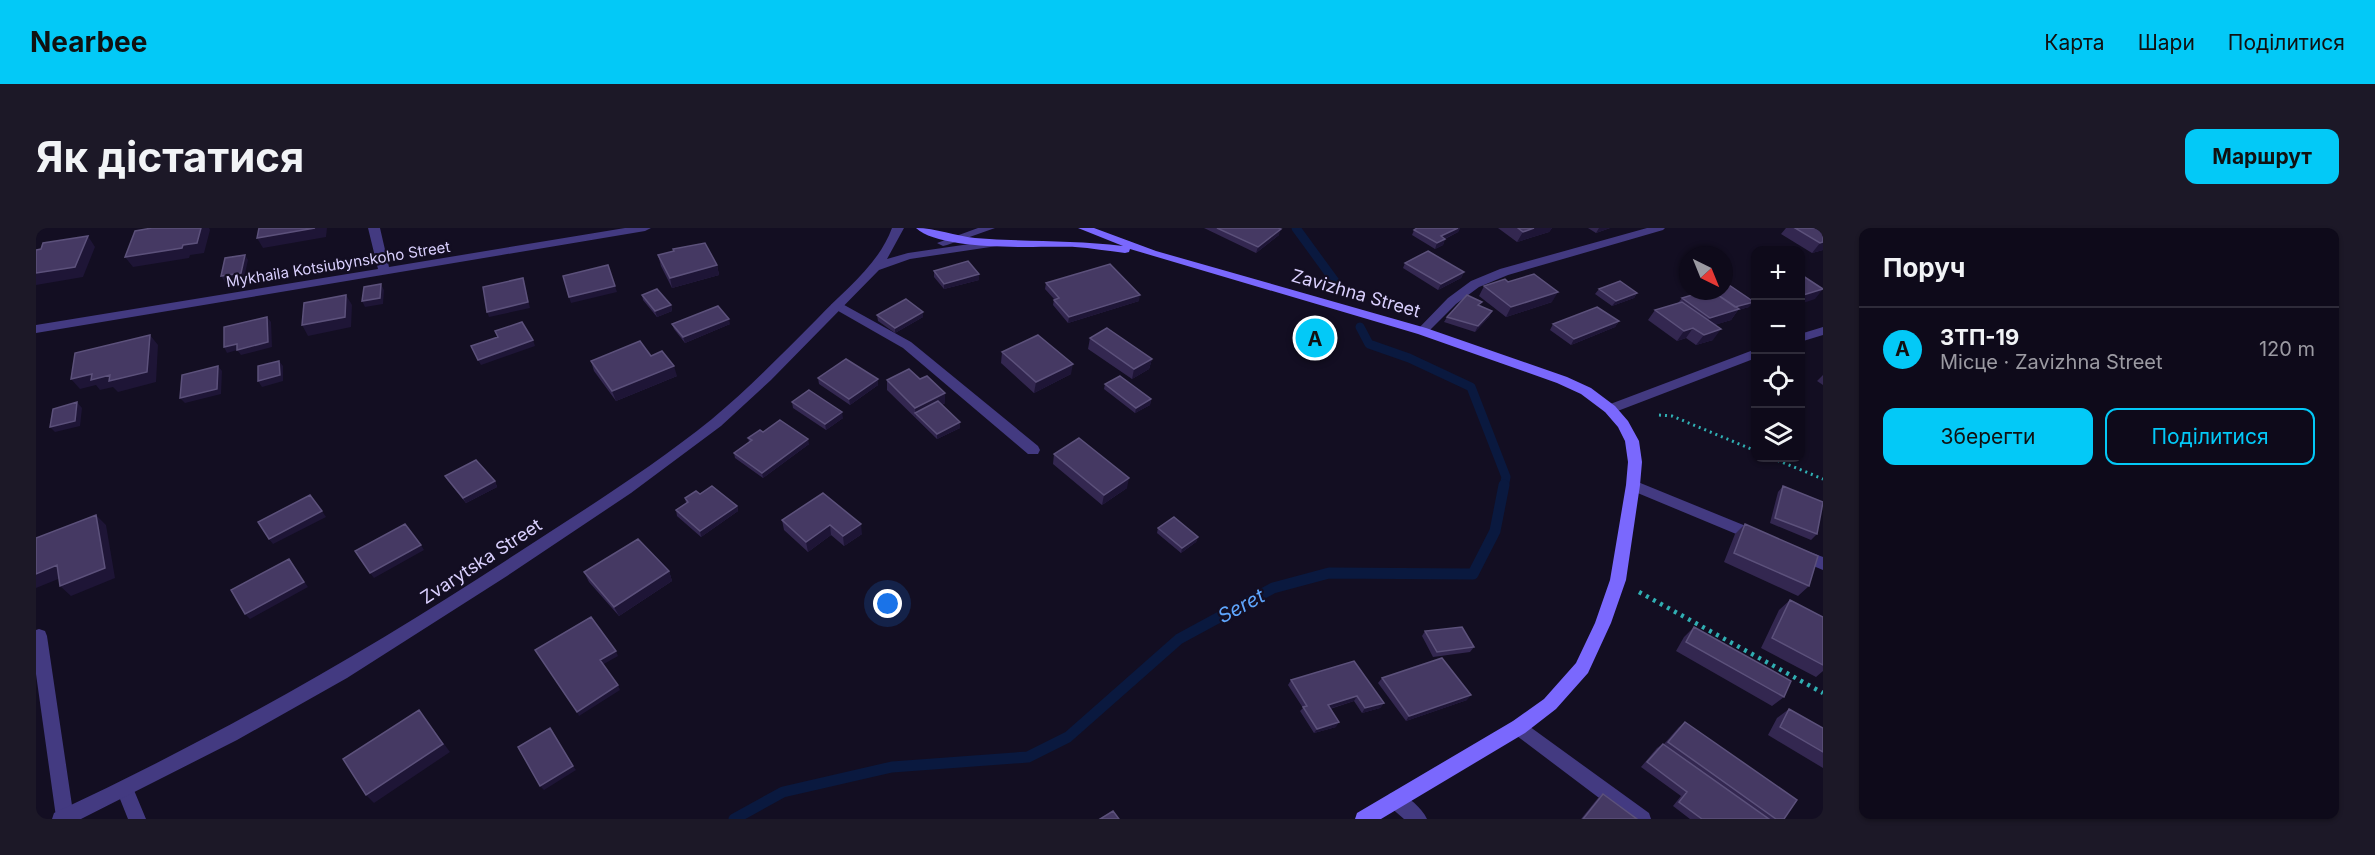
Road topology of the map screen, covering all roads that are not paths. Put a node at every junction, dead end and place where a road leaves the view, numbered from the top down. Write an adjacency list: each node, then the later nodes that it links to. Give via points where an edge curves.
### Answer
1 (374, 228): 13 (street)
2 (645, 228): 13 (street, Mykhaila Kotsiubynskoho Street)
3 (898, 228): 12 (street, Zvarytska Street)
4 (922, 228): 8 (main road)
5 (989, 228): 8 (street)
6 (1084, 228): 10 (main road, Zavizhna Street)
7 (1659, 228): 16 (street, via 1494,276 1452,301)
8 (956, 238): 9 (main road); 11 (street)
9 (1005, 243): 10 (main road, via 1076,244); 11 (street, Zvarytska Street)
10 (1152, 253): 16 (main road, Zavizhna Street)
11 (908, 256): 12 (street, Zvarytska Street)
12 (874, 268): 14 (street, Zvarytska Street)
13 (384, 271): 15 (street, Mykhaila Kotsiubynskoho Street)
14 (837, 306): 21 (street, via 907,345); 26 (street, Zvarytska Street, via 766,379 699,437 569,527 394,641)
15 (36, 329)
16 (1422, 331): 20 (main road, Zavizhna Street, via 1562,380)
17 (1823, 331): 18 (street)
18 (1805, 336)
19 (1752, 354): 20 (street)
20 (1610, 409): 22 (main road, Zavizhna Street, via 1632,441)
21 (1033, 450)
22 (1633, 485): 23 (street); 25 (main road, Zavizhna Street, via 1618,579 1582,668 1550,704)
23 (1823, 564)
24 (39, 636): 28 (street)
25 (1519, 728): 27 (main road, Zavizhna Street); 32 (street)
26 (125, 789): 28 (street, Zvarytska Street); 29 (street)
27 (1396, 800): 30 (main road, Zavizhna Street); 31 (street)
28 (63, 818)
29 (136, 819)
30 (1364, 819)
31 (1418, 819)
32 (1642, 819)

